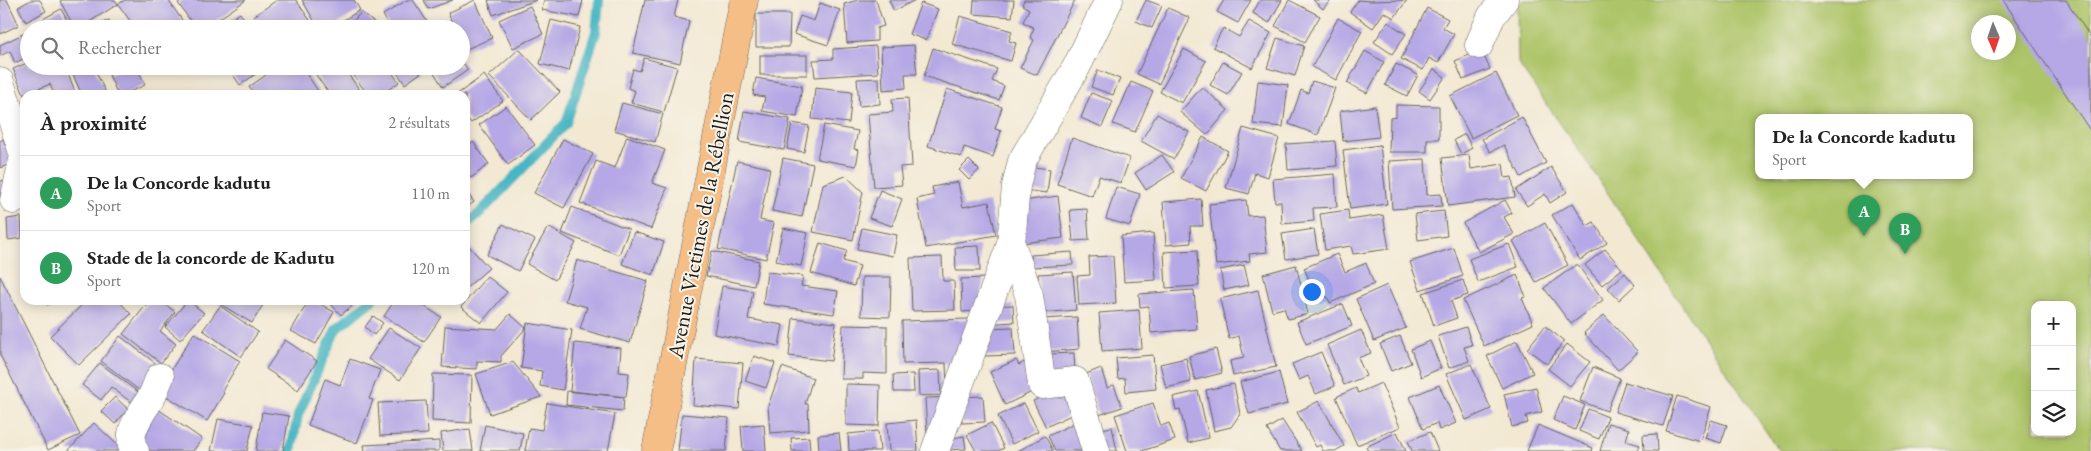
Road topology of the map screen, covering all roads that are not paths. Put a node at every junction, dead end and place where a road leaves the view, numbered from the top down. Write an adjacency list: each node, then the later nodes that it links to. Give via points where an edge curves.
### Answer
1 (744, 0): 12 (highway, Avenue Victimes de la Rébellion)
2 (1109, 0): 9 (street, via 1077,66 1022,161 1016,186)
3 (1504, 0): 4 (street)
4 (1479, 45)
5 (0, 82): 6 (street)
6 (20, 144)
7 (20, 174): 8 (street)
8 (14, 200)
9 (1011, 244): 13 (street); 14 (street, via 1028,295 1042,385 1075,381)
10 (160, 377): 11 (street, via 132,430)
11 (135, 451)
12 (656, 451)
13 (935, 451)
14 (1096, 451)

